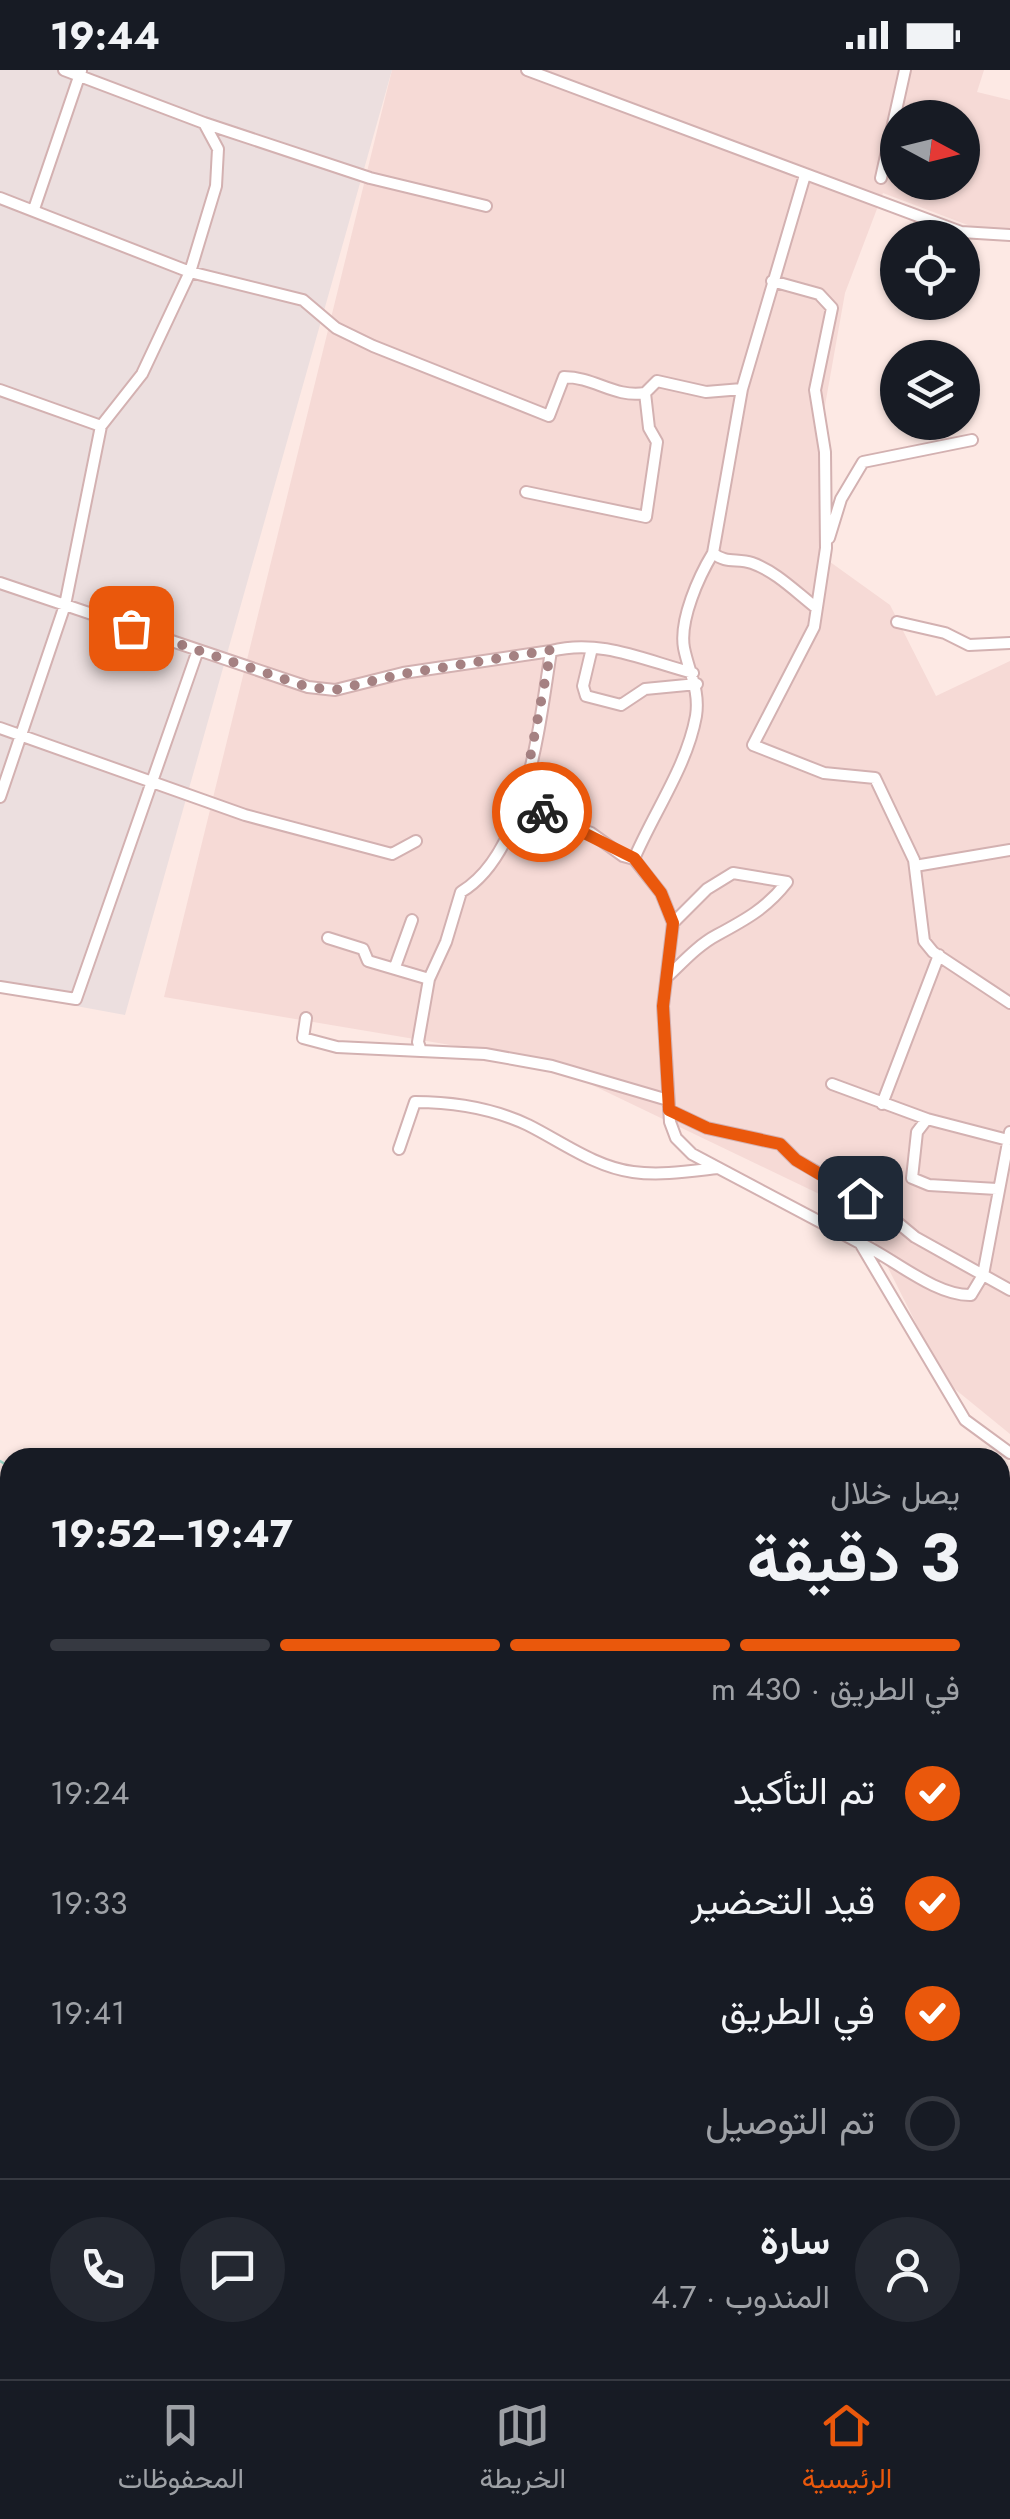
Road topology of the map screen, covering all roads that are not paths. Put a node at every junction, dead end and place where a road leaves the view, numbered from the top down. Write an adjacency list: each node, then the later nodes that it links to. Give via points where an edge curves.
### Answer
1 (64, 70): 5 (street)
2 (527, 70): 6 (street)
3 (564, 70): 6 (street)
4 (905, 70): 7 (street)
5 (81, 72): 8 (street); 12 (street)
6 (562, 84): 9 (street)
7 (898, 100)
8 (204, 123): 11 (street, via 370,178); 14 (street, via 218,149 216,186)
9 (804, 176): 13 (street, via 961,232); 15 (street)
10 (0, 198): 12 (street)
11 (486, 206)
12 (34, 208): 14 (street)
13 (1010, 236)
14 (190, 272): 18 (street, via 304,300 336,328 373,346 549,416 564,378 623,396); 19 (street, via 142,374)
15 (772, 280): 16 (street); 22 (street, via 819,294 832,308 815,390 825,452)
16 (742, 389): 18 (street, via 706,392 657,381); 23 (street)
17 (0, 390): 19 (street)
18 (645, 393): 21 (street, via 657,442 646,517)
19 (101, 426): 25 (street)
20 (972, 440): 22 (street, via 863,462)
21 (526, 492)
22 (826, 548): 26 (street)
23 (713, 552): 26 (street, via 772,574); 32 (street, via 685,629)
24 (0, 583): 25 (street)
25 (65, 605): 30 (street); 34 (street)
26 (814, 606): 41 (street, via 814,627 753,745 824,773 875,778)
27 (897, 622): 28 (street, via 945,632 969,645)
28 (1010, 643)
29 (592, 648): 31 (street); 32 (street, via 620,650); 32 (street, via 583,686 598,702 621,705 645,689)
30 (198, 650): 31 (street, via 335,690); 35 (street)
31 (551, 650): 37 (street)
32 (695, 678): 40 (street, via 696,714 686,755)
33 (0, 728): 34 (street)
34 (21, 736): 35 (street); 36 (street)
35 (152, 781): 38 (street, via 246,815 392,854); 49 (street, via 76,999)
36 (0, 797)
37 (521, 805): 40 (street); 48 (street, via 479,881 461,892)
38 (416, 841)
39 (1010, 850): 41 (street)
40 (634, 858): 43 (street, via 661,893)
41 (915, 866): 45 (street, via 924,941)
42 (412, 920): 46 (street)
43 (673, 923): 47 (street); 47 (street, via 734,873 787,882 764,907 715,936)
44 (328, 938): 46 (street, via 363,949 368,961)
45 (939, 955): 50 (street); 54 (street)
46 (395, 967): 48 (street)
47 (667, 977): 55 (street)
48 (429, 980): 52 (street)
49 (0, 986)
50 (1010, 1003)
51 (306, 1018): 52 (street, via 303,1038 337,1047)
52 (421, 1051): 55 (street, via 552,1066)
53 (832, 1084): 54 (street)
54 (882, 1104): 56 (street)
55 (668, 1105): 59 (street, via 676,1138); 62 (street, via 707,1128 780,1144)
56 (927, 1119): 57 (street); 60 (street, via 917,1132 912,1178)
57 (1009, 1136): 60 (street)
58 (399, 1149): 59 (street, via 415,1102 436,1102 485,1108 577,1154 632,1172)
59 (719, 1168): 61 (street)
60 (997, 1189): 62 (street)
61 (860, 1244): 62 (street, via 958,1295 971,1294); 64 (street, via 964,1420)
62 (983, 1275): 63 (street)
63 (1010, 1290)
64 (1002, 1448)

